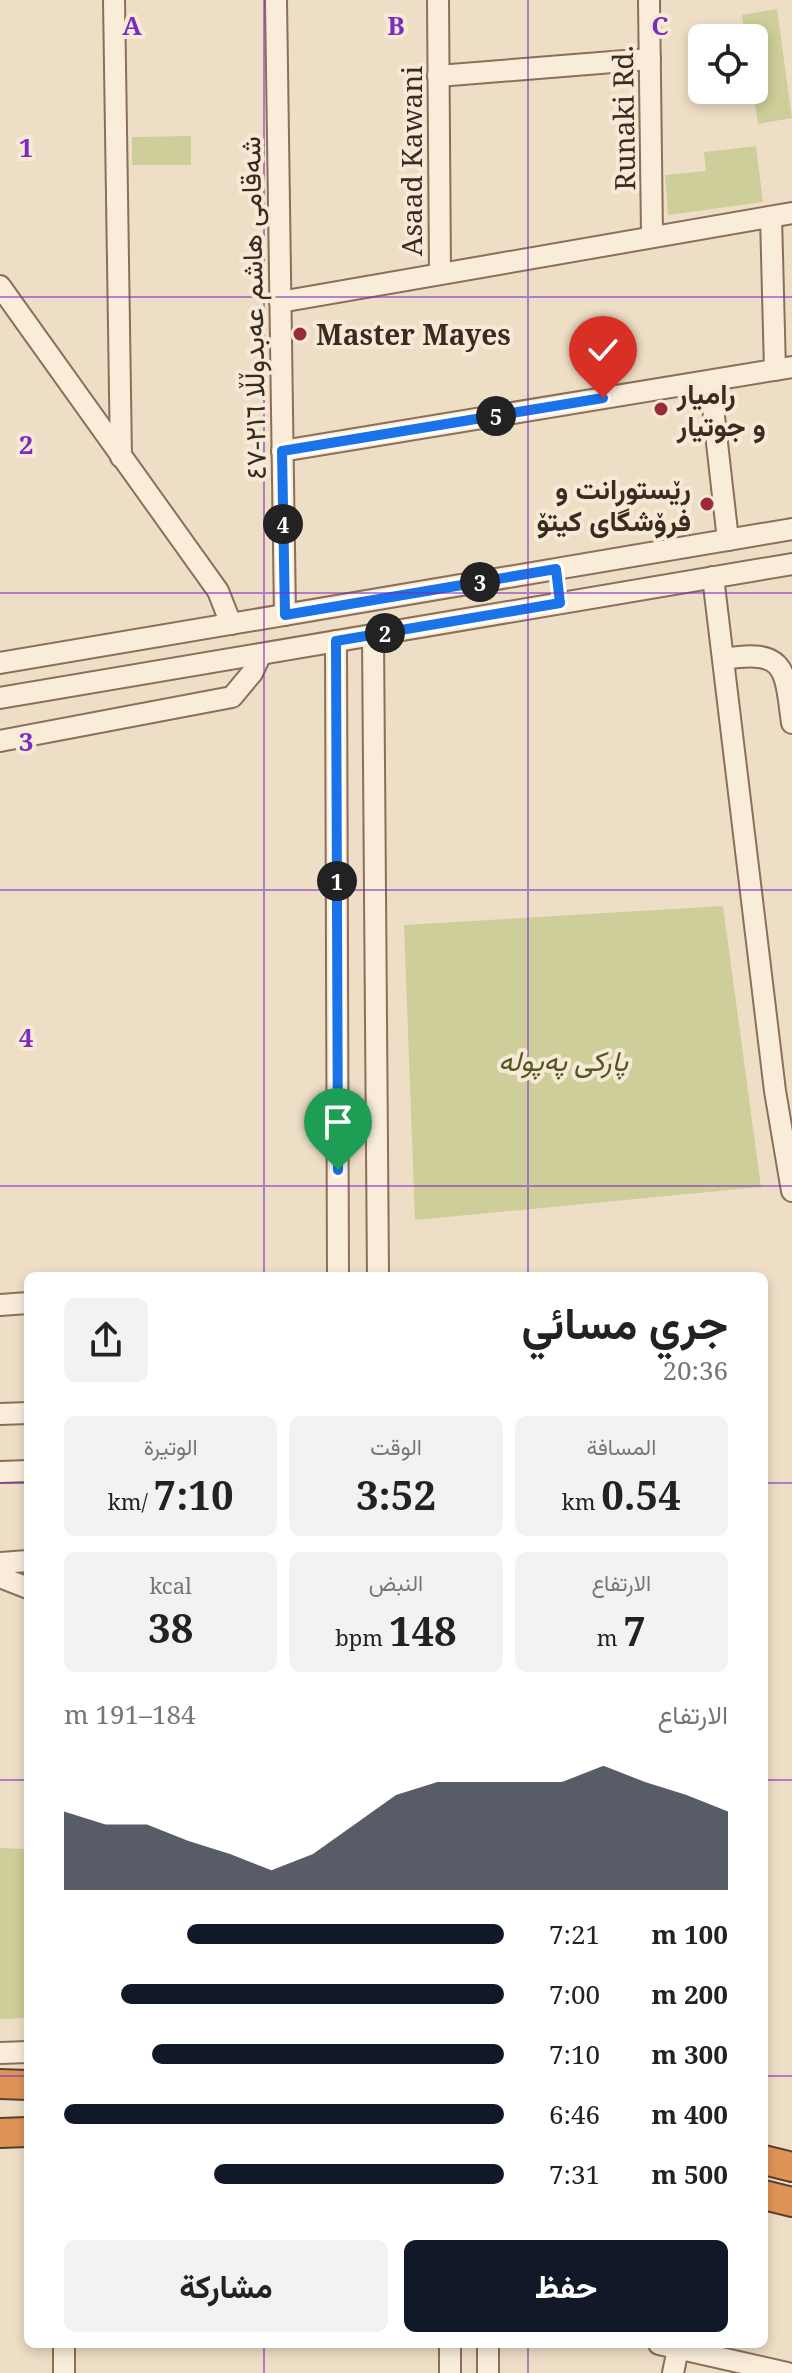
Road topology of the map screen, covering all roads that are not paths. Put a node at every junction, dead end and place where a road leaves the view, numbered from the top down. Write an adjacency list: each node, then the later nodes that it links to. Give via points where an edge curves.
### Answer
1 (114, 0): 16 (street)
2 (276, 0): 12 (street, شەقامی هاشم عەبدوڵڵا ٢١٦-٤٧)
3 (438, 0): 6 (street, Asaad Kawani)
4 (649, 0): 5 (street, Runaki Rd.)
5 (650, 59): 6 (street); 9 (street, Runaki Rd.)
6 (438, 76): 10 (street, Asaad Kawani)
7 (792, 213): 8 (street)
8 (771, 217): 9 (street); 13 (street)
9 (652, 235): 10 (street)
10 (440, 273): 12 (street)
11 (0, 286): 16 (street)
12 (280, 302): 15 (street, شەقامی هاشم عەبدوڵڵا ٢١٦-٤٧)
13 (784, 369): 14 (street)
14 (710, 381): 15 (street); 18 (street)
15 (282, 451): 23 (street, شەقامی هاشم عەبدوڵڵا ٢١٦-٤٧)
16 (121, 457): 24 (street, via 218,591)
17 (792, 529): 18 (street)
18 (728, 540): 20 (street)
19 (792, 564): 21 (street)
20 (556, 569): 22 (street); 23 (street)
21 (713, 577): 22 (street); 28 (street)
22 (560, 603): 25 (street)
23 (285, 615): 24 (street)
24 (231, 624): 29 (street)
25 (373, 635): 26 (street); 35 (street)
26 (336, 641): 27 (street); 34 (street)
27 (261, 654): 30 (street); 32 (street, via 232,697)
28 (725, 659): 31 (street, via 750,654 777,662 785,673); 33 (street, via 775,1091)
29 (0, 663)
30 (0, 698)
31 (792, 723)
32 (0, 741)
33 (792, 1191)
34 (338, 1272)
35 (378, 1272)
36 (24, 1303): 37 (street)
37 (0, 1305)
38 (24, 1413): 39 (street)
39 (0, 1414)
40 (24, 1471): 41 (street)
41 (0, 1472)
42 (24, 1561): 43 (street)
43 (0, 1563)
44 (0, 1577): 45 (street)
45 (24, 1586)
46 (24, 2052): 47 (street)
47 (0, 2053)
48 (24, 2132): 49 (highway)
49 (0, 2133)
50 (768, 2161): 51 (highway)
51 (792, 2167)
52 (768, 2196): 53 (highway)
53 (792, 2202)
54 (64, 2348): 59 (street)
55 (450, 2348): 60 (street)
56 (488, 2348): 61 (street)
57 (672, 2348): 62 (street)
58 (684, 2348): 63 (street)
59 (64, 2373)
60 (450, 2373)
61 (488, 2373)
62 (673, 2373)
63 (787, 2373)

